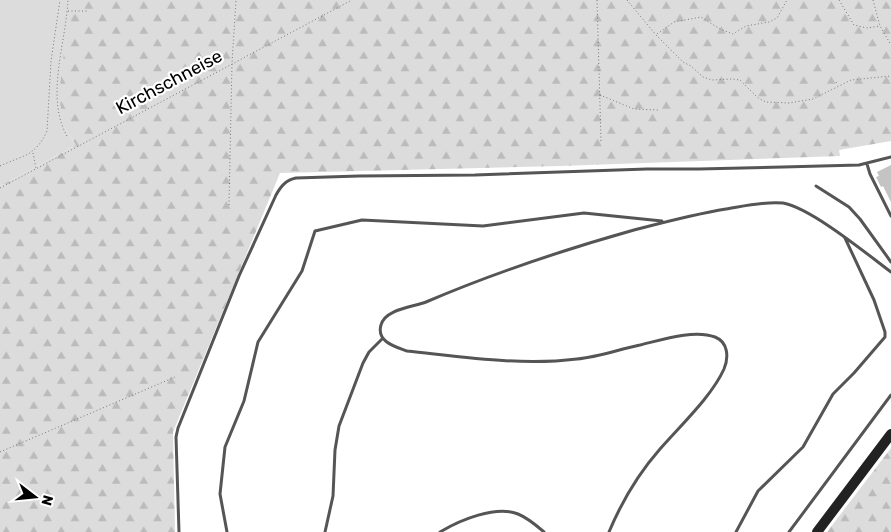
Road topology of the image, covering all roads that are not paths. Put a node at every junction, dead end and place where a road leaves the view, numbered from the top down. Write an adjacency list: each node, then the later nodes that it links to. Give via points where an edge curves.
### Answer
1 (891, 157): 2 (lane)
2 (867, 164): 4 (lane); 12 (lane, via 359,176 288,181 276,195 239,276 178,428)
3 (816, 186): 7 (lane, via 849,207)
4 (891, 216)
5 (665, 222): 6 (lane, via 756,204 782,203 805,212); 9 (lane, via 525,263 396,311 383,320 380,326); 13 (lane, via 584,213 483,226 362,220 316,231 302,272 258,342 242,406 225,447 220,494)
6 (845, 238): 8 (lane); 18 (lane, via 874,300 885,337 833,394 803,447 758,491)
7 (891, 262)
8 (891, 272)
9 (382, 338): 14 (lane, via 362,363 337,434 333,496); 17 (lane, via 407,351 522,362 586,358 686,335 705,335 721,341 727,359 719,378 642,471)
10 (891, 395): 19 (lane)
11 (891, 434): 20 (main road)
12 (179, 532)
13 (227, 532)
14 (325, 532)
15 (440, 532): 16 (lane, via 464,520 506,511 524,517)
16 (544, 532)
17 (609, 532)
18 (736, 532)
19 (788, 532)
20 (817, 532)

